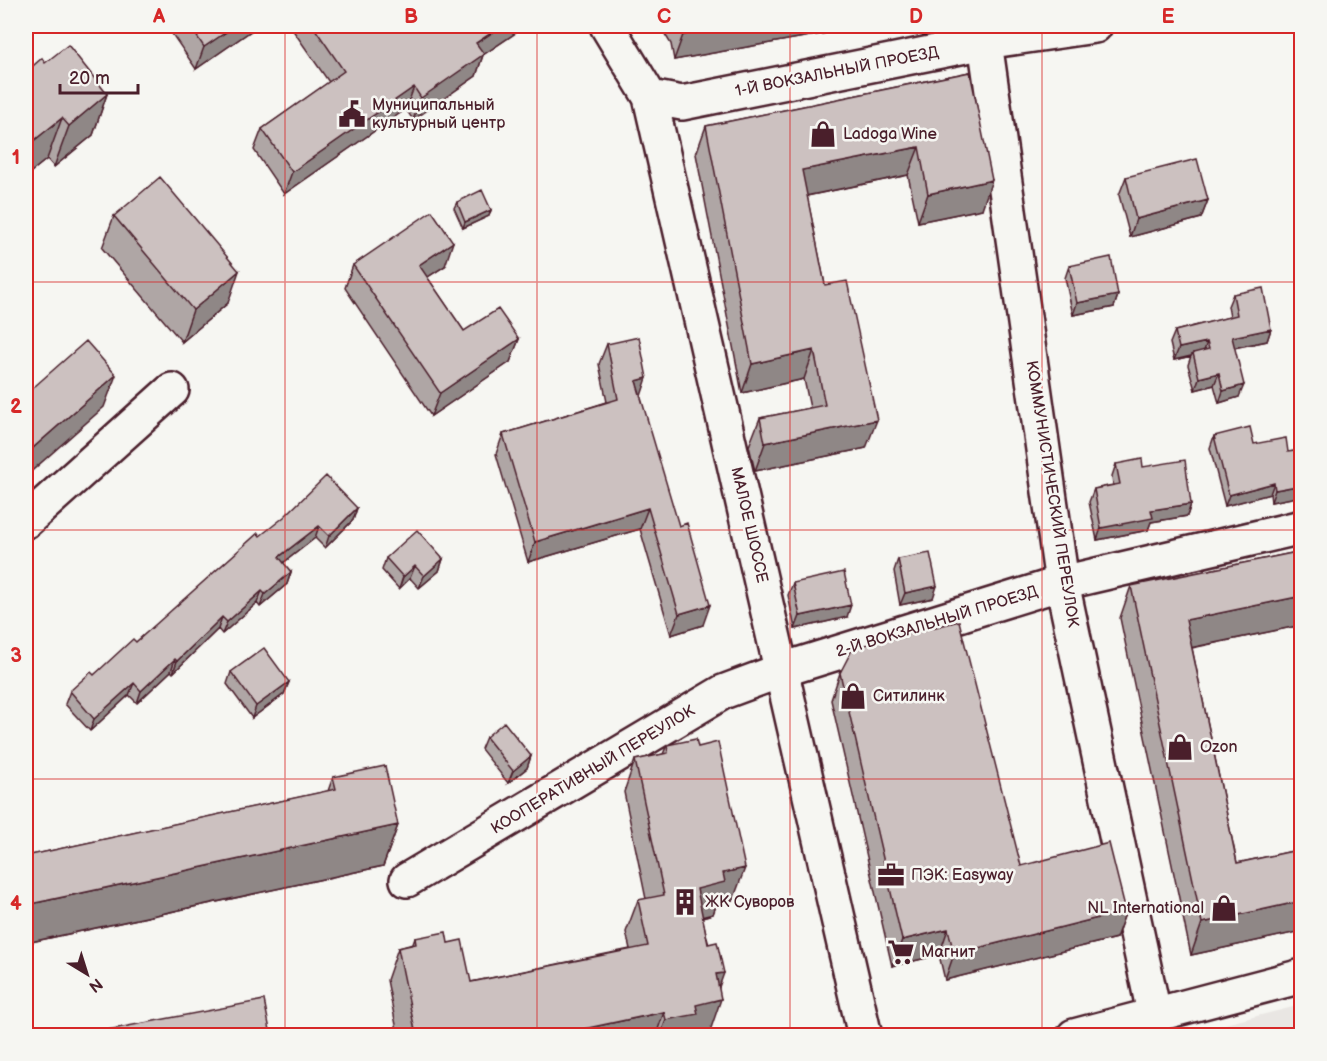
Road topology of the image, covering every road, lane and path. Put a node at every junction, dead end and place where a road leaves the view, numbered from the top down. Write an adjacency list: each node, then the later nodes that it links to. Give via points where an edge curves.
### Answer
1 (607, 26): 4 (street, МАЛОЕ ШОССЕ)
2 (1095, 26): 3 (street, 1-Й ВОКЗАЛЬНЫЙ ПРОЕЗД)
3 (985, 42): 4 (street, 1-Й ВОКЗАЛЬНЫЙ ПРОЕЗД, via 682,103); 8 (street, КОММУНИСТИЧЕСКИЙ ПЕРЕУЛОК)
4 (650, 97): 9 (street, МАЛОЕ ШОССЕ)
5 (172, 390): 6 (street)
6 (26, 521)
7 (1302, 527): 8 (street, 2-Й ВОКЗАЛЬНЫЙ ПРОЕЗД)
8 (1062, 583): 9 (street, 2-Й ВОКЗАЛЬНЫЙ ПРОЕЗД); 12 (street, КОММУНИСТИЧЕСКИЙ ПЕРЕУЛОК)
9 (782, 670): 10 (street, КООПЕРАТИВНЫЙ ПЕРЕУЛОК, via 723,692); 13 (street, МАЛОЕ ШОССЕ)
10 (407, 880)
11 (1302, 976): 12 (street)
12 (1154, 1012): 14 (street)
13 (865, 1035)
14 (1074, 1035)

